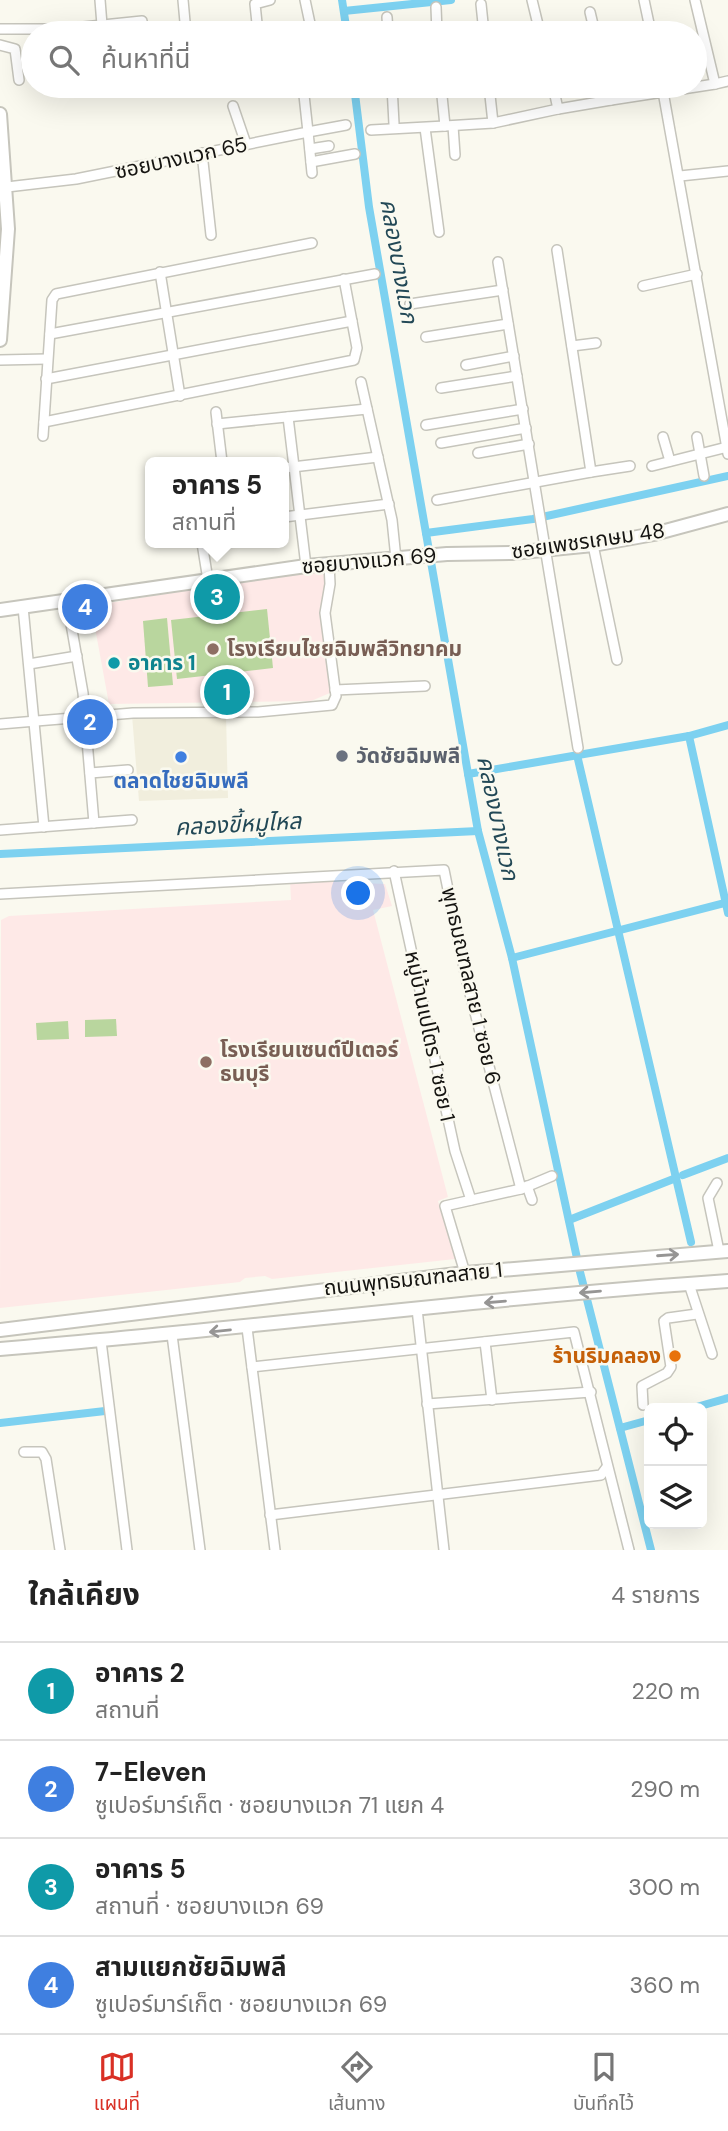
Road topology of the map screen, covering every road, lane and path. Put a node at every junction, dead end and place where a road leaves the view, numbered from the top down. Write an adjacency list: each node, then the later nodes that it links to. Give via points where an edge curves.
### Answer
1 (100, 0): 12 (street)
2 (183, 0): 13 (street)
3 (270, 0): 14 (street, via 255,4)
4 (305, 0): 15 (street)
5 (532, 0): 19 (street)
6 (645, 0): 21 (street)
7 (695, 0): 22 (street)
8 (481, 4): 18 (street)
9 (436, 7): 17 (street)
10 (590, 12): 20 (street)
11 (387, 17): 16 (street)
12 (102, 21)
13 (185, 21)
14 (257, 21)
15 (309, 21)
16 (387, 21)
17 (437, 21)
18 (483, 21)
19 (537, 21)
20 (592, 21)
21 (649, 21)
22 (700, 21)
23 (21, 28): 24 (street)
24 (0, 29)
25 (0, 45): 27 (street, via 15,49)
26 (707, 50): 29 (street)
27 (19, 80)
28 (728, 81): 29 (street)
29 (715, 84): 30 (street)
30 (707, 85)
31 (304, 98): 48 (street)
32 (393, 98): 43 (street)
33 (443, 98): 45 (street)
34 (490, 98): 42 (street)
35 (556, 98): 40 (street)
36 (620, 98): 38 (street)
37 (664, 98): 59 (street)
38 (611, 100): 40 (street)
39 (233, 106): 49 (street)
40 (558, 109): 42 (street)
41 (0, 114): 55 (main road)
42 (493, 122): 45 (street)
43 (394, 124)
44 (346, 125): 48 (street, ซอยบางแวก 65)
45 (449, 126): 46 (street); 54 (street)
46 (425, 128): 47 (street); 61 (street)
47 (371, 131)
48 (308, 132): 49 (street, ซอยบางแวก 65); 51 (street)
49 (246, 144): 52 (street, ซอยบางแวก 65)
50 (328, 146): 51 (street)
51 (310, 149): 56 (street)
52 (202, 153): 60 (street, ซอยบางแวก 65, via 76,179); 62 (street)
53 (355, 154): 56 (street)
54 (455, 155)
55 (3, 160): 60 (main road)
56 (312, 162): 58 (street)
57 (728, 170): 59 (street)
58 (312, 173)
59 (680, 176): 69 (street)
60 (6, 187): 65 (main road)
61 (439, 232)
62 (211, 235)
63 (312, 243): 67 (street)
64 (557, 250): 82 (street)
65 (3, 260): 74 (main road)
66 (498, 262): 72 (street)
67 (160, 272): 75 (street); 78 (street, via 56,294)
68 (374, 274): 70 (street)
69 (697, 274): 71 (street); 106 (street)
70 (344, 279): 75 (street); 76 (street)
71 (643, 286)
72 (503, 290): 73 (street); 77 (street)
73 (410, 304)
74 (1, 312): 80 (main road)
75 (167, 314): 78 (street); 83 (street)
76 (352, 321): 83 (street); 92 (street, via 354,359)
77 (509, 324): 79 (street); 84 (street)
78 (50, 334): 85 (street)
79 (426, 337)
80 (0, 340)
81 (596, 343): 82 (street)
82 (572, 346): 116 (street)
83 (174, 356): 89 (street); 92 (street)
84 (514, 356): 87 (street); 88 (street)
85 (47, 359): 86 (street); 89 (street)
86 (0, 360)
87 (466, 365)
88 (517, 376): 91 (street); 94 (street)
89 (46, 379): 97 (street)
90 (361, 382): 93 (street)
91 (441, 388)
92 (180, 396): 97 (street)
93 (367, 409): 96 (street); 111 (street)
94 (523, 409): 99 (street); 100 (street)
95 (216, 412): 98 (street)
96 (288, 416): 98 (street); 110 (street)
97 (44, 422): 101 (street)
98 (218, 424): 109 (street)
99 (426, 425)
100 (526, 428): 104 (street); 105 (street)
101 (43, 436)
102 (663, 437): 112 (street)
103 (697, 437): 108 (street)
104 (441, 443)
105 (529, 444): 107 (street); 118 (street)
106 (727, 451): 108 (street)
107 (478, 453)
108 (700, 454): 112 (street); 117 (street)
109 (221, 457)
110 (289, 457)
111 (377, 457): 115 (street); 120 (street)
112 (670, 461): 114 (street)
113 (630, 466): 116 (street)
114 (652, 466)
115 (289, 467): 122 (street)
116 (591, 472): 118 (street)
117 (704, 476)
118 (536, 482): 119 (street); 126 (street)
119 (437, 500)
120 (389, 504): 122 (street); 128 (street)
121 (728, 514): 124 (main road, ซอยเพชรเกษม 48)
122 (300, 515): 123 (street); 130 (street)
123 (289, 516)
124 (593, 545): 126 (main road, ซอยเพชรเกษม 48); 136 (street)
125 (203, 548): 131 (street)
126 (545, 551): 127 (main road, ซอยเพชรเกษม 48); 143 (street)
127 (447, 554): 128 (main road, ซอยบางแวก 69)
128 (396, 559): 129 (main road, ซอยบางแวก 69)
129 (329, 564): 130 (main road, ซอยบางแวก 69); 139 (street, via 325,613)
130 (306, 566): 131 (main road, ซอยบางแวก 69)
131 (208, 580): 132 (main road, ซอยบางแวก 69)
132 (67, 601): 133 (main road, ซอยบางแวก 69); 135 (street)
133 (23, 607): 134 (main road, ซอยบางแวก 69); 137 (street)
134 (0, 610)
135 (77, 656): 137 (street); 140 (street)
136 (617, 660)
137 (29, 664): 141 (street)
138 (425, 686): 139 (street)
139 (335, 690): 140 (street, via 335,703 325,707)
140 (85, 718): 141 (street); 145 (street)
141 (35, 722): 142 (street); 148 (street)
142 (0, 724)
143 (578, 748)
144 (128, 770): 145 (street)
145 (90, 773): 147 (street)
146 (132, 820): 147 (street)
147 (94, 823): 148 (street)
148 (44, 827): 149 (street)
149 (0, 830)
150 (394, 871): 151 (street, พุทธมณฑลสาย 1 ซอย 6); 154 (street, พุทธมณฑลสาย 1 ซอย 6, via 444,870 467,982); 155 (street, หมู่บ้านเปโตร 1 ซอย 1, via 455,1151)
151 (0, 894)
152 (552, 1176): 154 (street)
153 (718, 1183): 157 (street, via 708,1198)
154 (524, 1187): 155 (street); 156 (street)
155 (471, 1200): 158 (street, via 446,1206)
156 (532, 1200)
157 (724, 1251): 158 (main road, ถนนพุทธมณฑลสาย 1, one-way to 157)
158 (465, 1273): 163 (main road, ถนนพุทธมณฑลสาย 1)
159 (728, 1281): 160 (main road, ถนนพุทธมณฑลสาย 1)
160 (689, 1284): 161 (main road, ถนนพุทธมณฑลสาย 1, one-way to 161); 162 (street)
161 (417, 1309): 165 (main road, ถนนพุทธมณฑลสาย 1); 171 (street)
162 (697, 1314): 172 (street); 178 (street, via 664,1321 671,1367 642,1386)
163 (99, 1316): 164 (main road, ถนนพุทธมณฑลสาย 1); 166 (main road, ถนนพุทธมณฑลสาย 1)
164 (0, 1322)
165 (247, 1328): 167 (main road, ถนนพุทธมณฑลสาย 1, one-way to 167); 174 (street)
166 (0, 1330)
167 (172, 1335): 168 (main road, ถนนพุทธมณฑลสาย 1); 186 (street)
168 (101, 1340): 170 (main road, ถนนพุทธมณฑลสาย 1); 173 (main road, ถนนพุทธมณฑลสาย 1); 185 (street)
169 (485, 1342): 171 (street); 175 (street, via 574,1332); 176 (street)
170 (0, 1349)
171 (420, 1350): 174 (street); 177 (street)
172 (712, 1354)
173 (0, 1356)
174 (251, 1367): 182 (street)
175 (591, 1392): 176 (street); 180 (street)
176 (492, 1400): 177 (street)
177 (427, 1404): 181 (street)
178 (643, 1405)
179 (24, 1452): 184 (street, via 42,1452 47,1459)
180 (607, 1467): 181 (street, via 601,1475); 189 (street)
181 (438, 1496): 182 (street); 188 (street)
182 (270, 1515): 187 (street)
183 (53, 1550): 184 (street)
184 (60, 1550)
185 (127, 1550)
186 (200, 1550)
187 (275, 1550)
188 (444, 1550)
189 (629, 1550)

